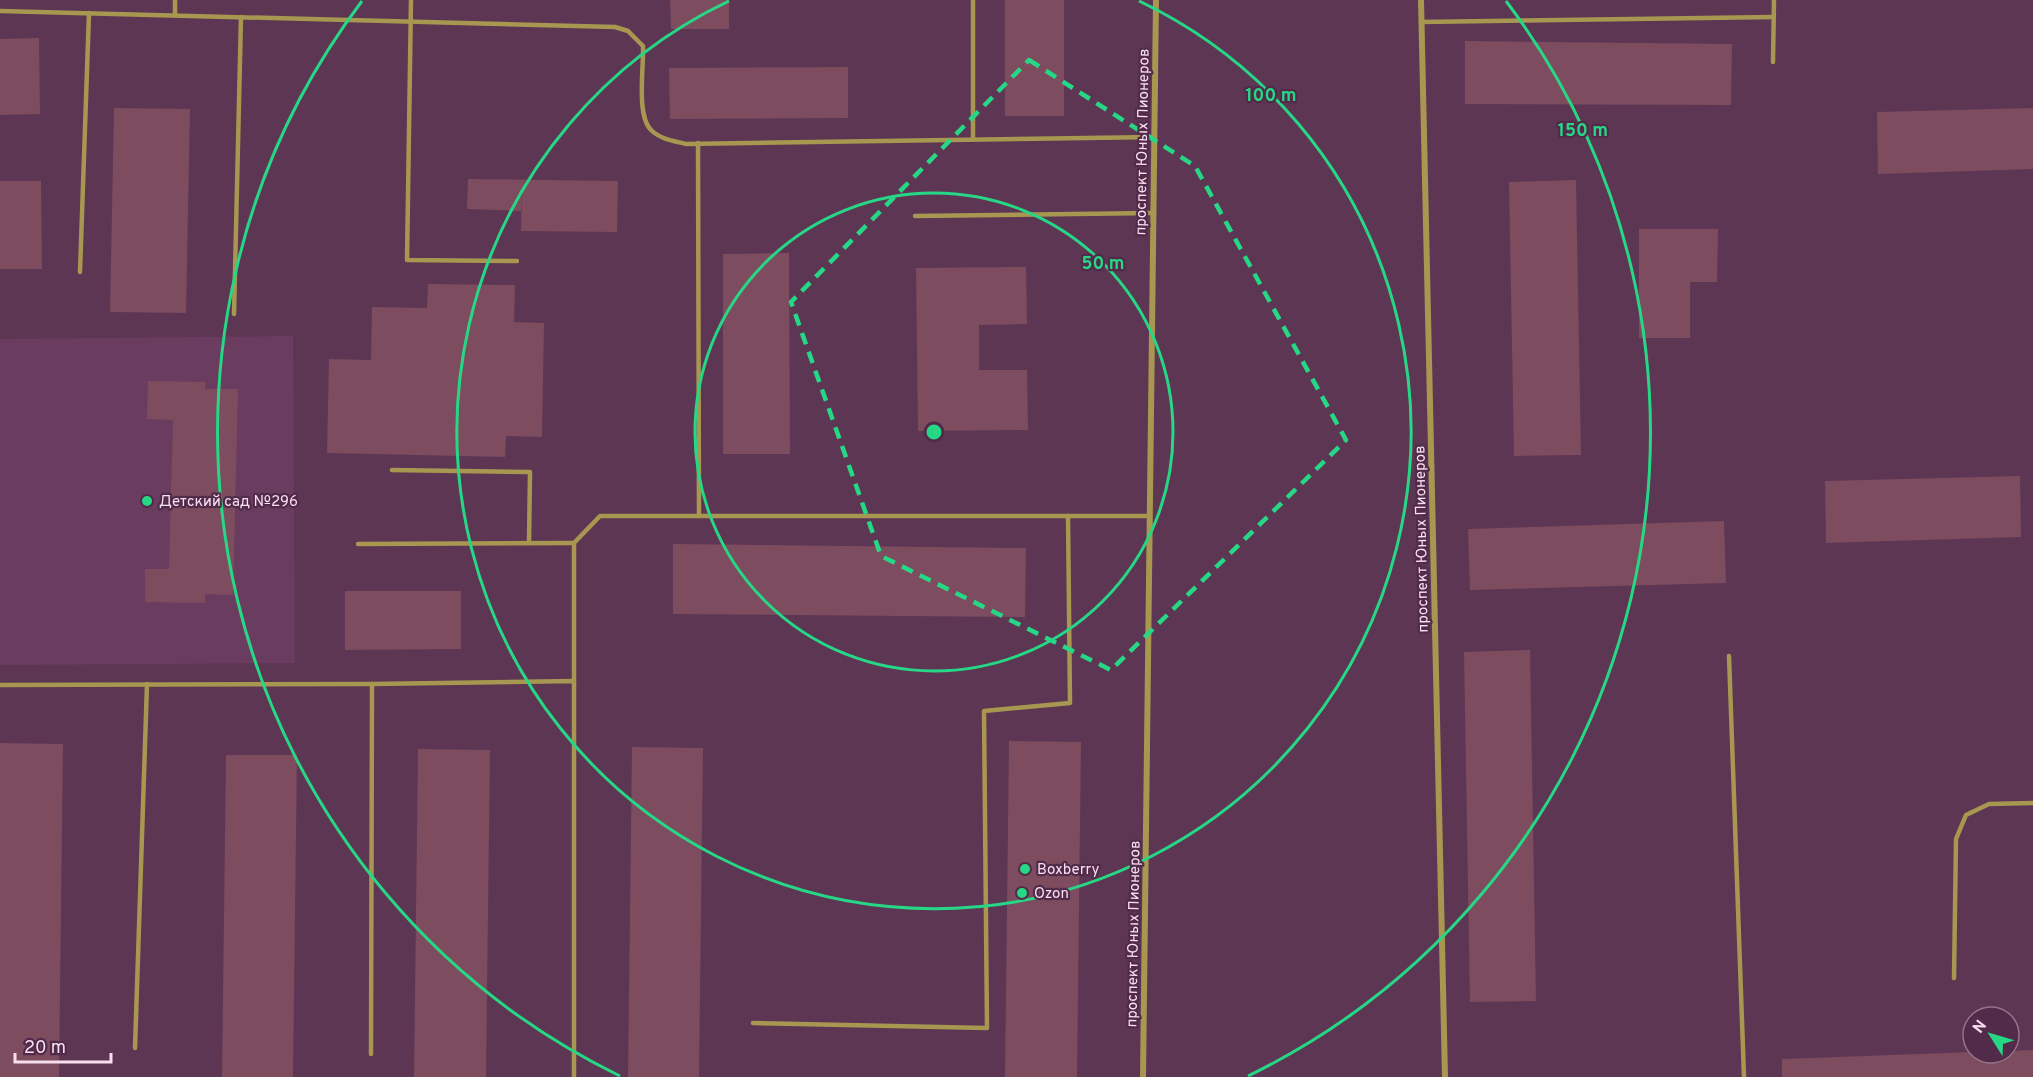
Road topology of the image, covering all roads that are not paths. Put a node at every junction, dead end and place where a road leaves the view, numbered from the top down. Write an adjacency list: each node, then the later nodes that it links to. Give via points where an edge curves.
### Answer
1 (175, 0): 9 (lane)
2 (411, 0): 12 (lane)
3 (973, 0): 16 (lane)
4 (1156, 0): 15 (street, проспект Юных Пионеров)
5 (1421, 0): 13 (street, проспект Юных Пионеров)
6 (1774, 0): 11 (lane)
7 (0, 11): 8 (lane)
8 (89, 13): 9 (lane); 21 (lane)
9 (175, 15): 10 (lane)
10 (241, 17): 12 (lane); 22 (lane)
11 (1774, 17): 13 (lane); 14 (lane)
12 (411, 21): 17 (lane, via 615,27 628,31 643,46 642,113 650,129 668,140); 20 (lane, via 407,260)
13 (1421, 22): 42 (street, проспект Юных Пионеров)
14 (1773, 62)
15 (1155, 137): 16 (lane); 18 (street, проспект Юных Пионеров)
16 (973, 139): 17 (lane)
17 (698, 143): 24 (lane)
18 (1154, 213): 19 (lane); 26 (street, проспект Юных Пионеров)
19 (915, 216)
20 (517, 261)
21 (80, 272)
22 (234, 314)
23 (392, 470): 27 (lane, via 530,472)
24 (699, 516): 25 (lane); 28 (lane, via 600,516)
25 (1068, 516): 26 (lane); 37 (lane, via 1070,703 984,711 987,1028)
26 (1149, 516): 41 (street, проспект Юных Пионеров)
27 (529, 543): 28 (lane); 29 (lane)
28 (574, 543): 31 (lane)
29 (358, 544)
30 (1729, 656): 43 (lane)
31 (574, 681): 33 (lane); 40 (lane)
32 (147, 684): 33 (lane); 34 (lane); 38 (lane)
33 (372, 684): 39 (lane)
34 (0, 685)
35 (2033, 803): 36 (lane, via 1989,804 1966,815 1956,838)
36 (1954, 978)
37 (753, 1023)
38 (135, 1048)
39 (371, 1054)
40 (574, 1077)
41 (1143, 1077)
42 (1445, 1077)
43 (1744, 1077)

